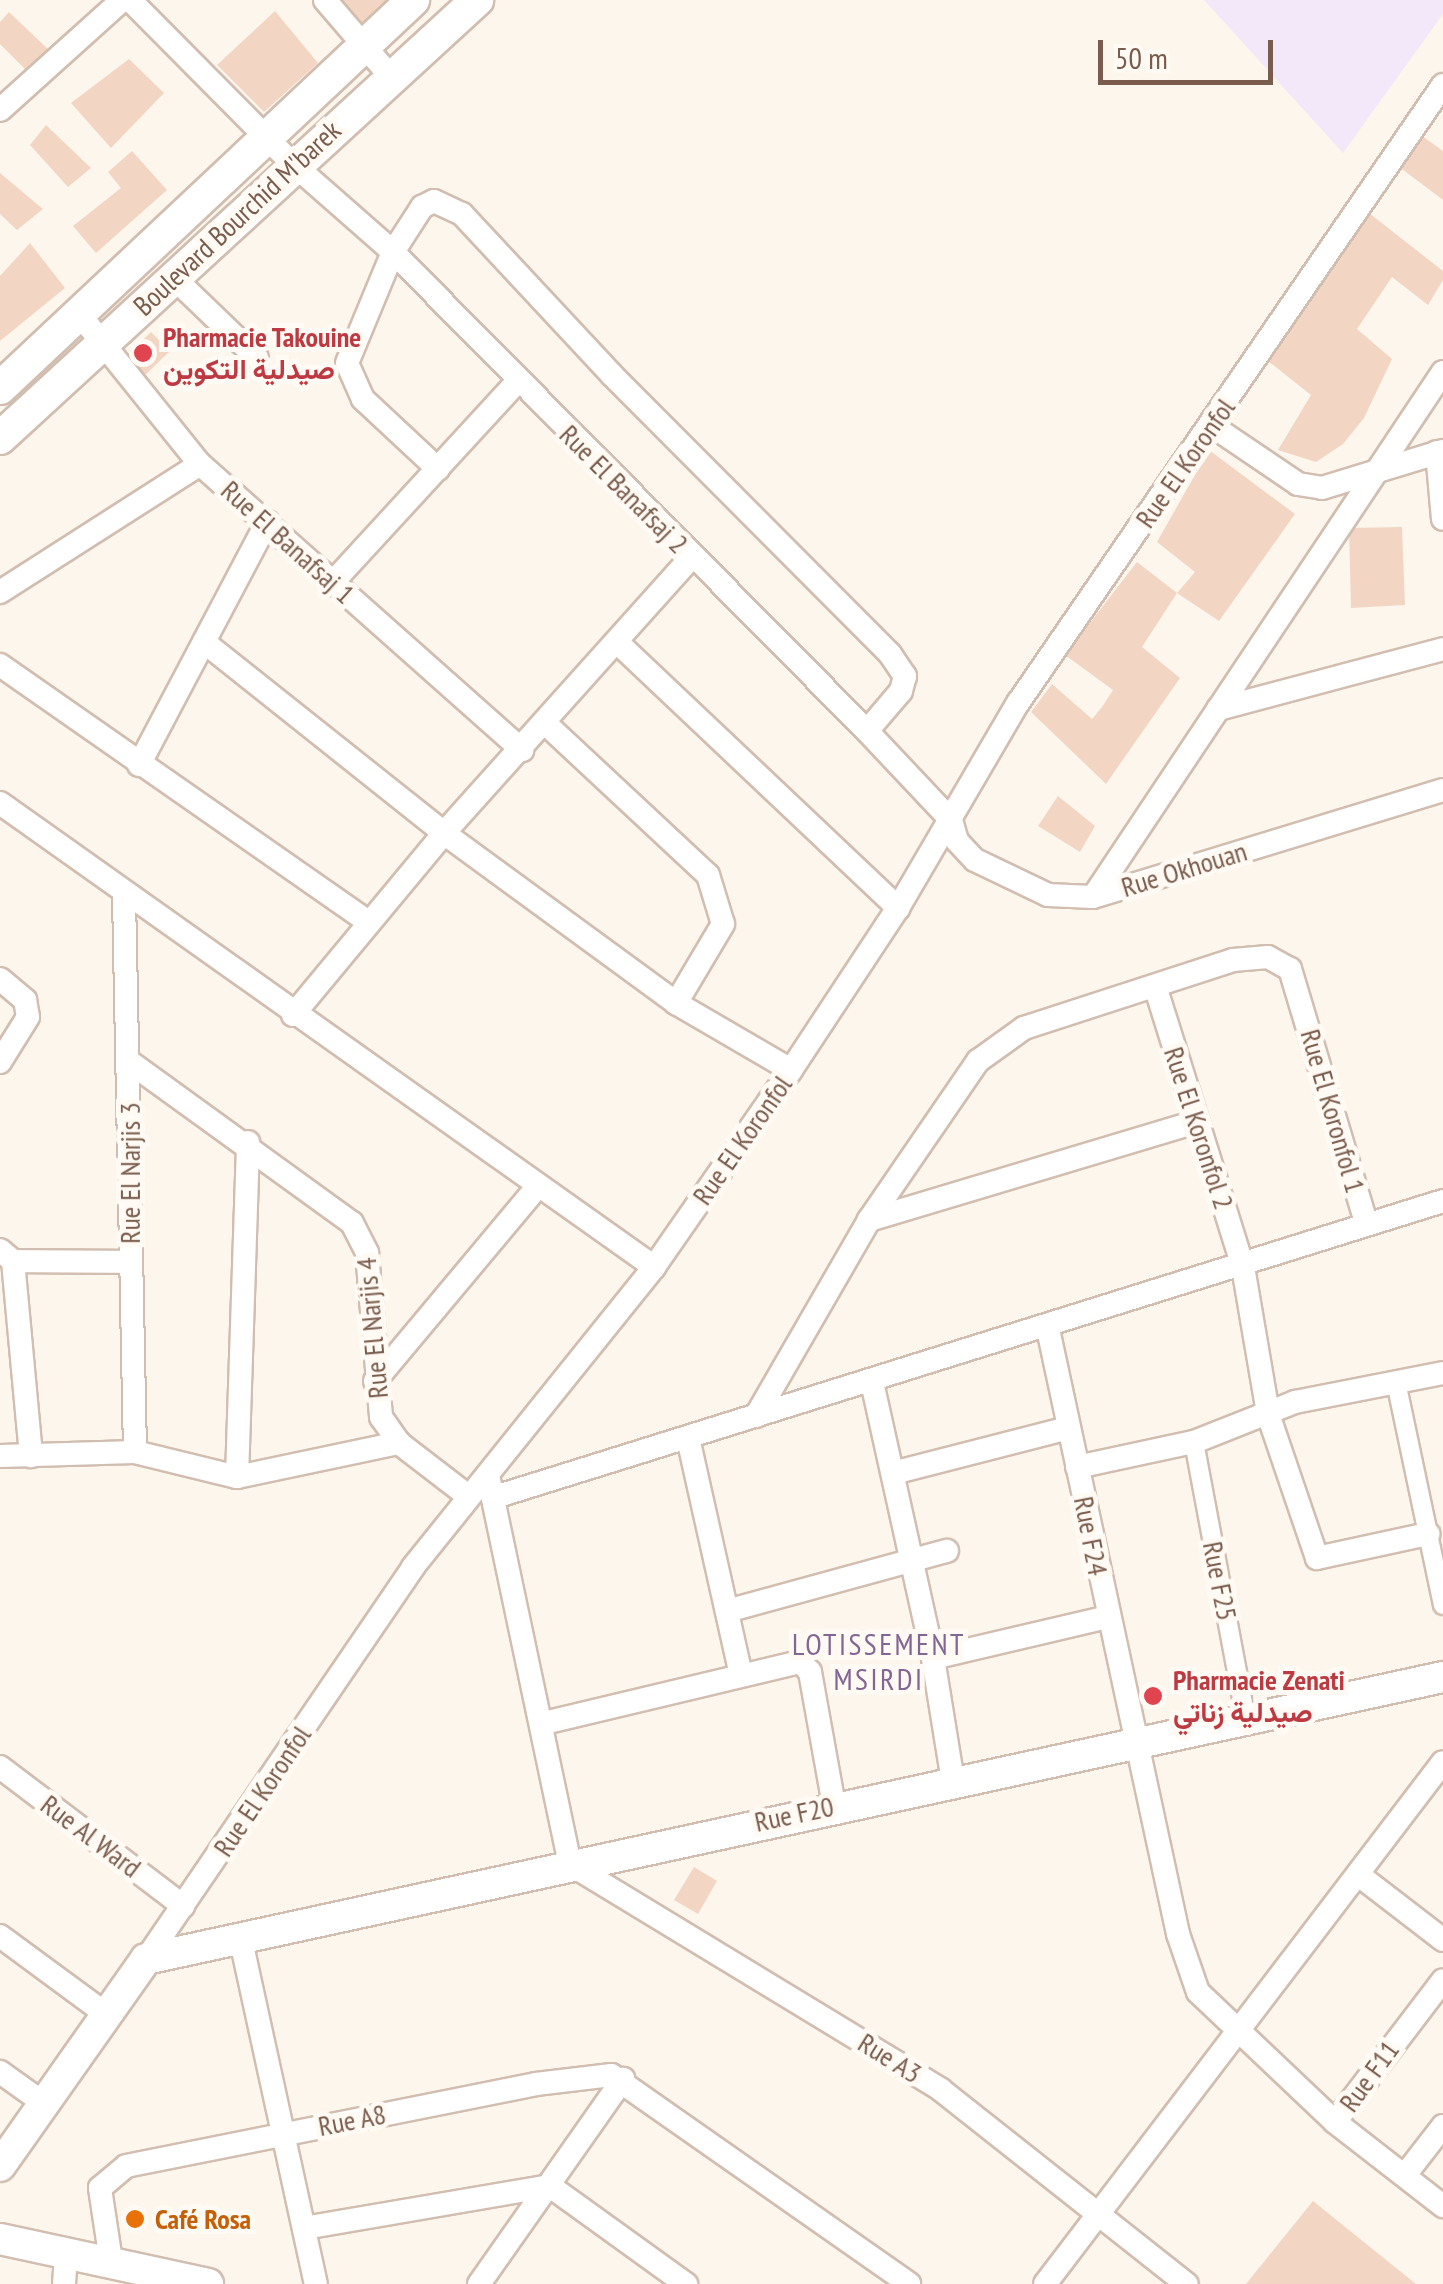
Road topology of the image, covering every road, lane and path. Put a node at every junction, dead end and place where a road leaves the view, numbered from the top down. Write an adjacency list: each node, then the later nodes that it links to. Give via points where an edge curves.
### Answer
1 (326, 0): 5 (street)
2 (413, 0): 5 (main road, Boulevard Bourchid M'barek)
3 (477, 0): 6 (main road, Boulevard Bourchid M'barek)
4 (135, 3): 8 (street); 9 (street, Rue El Banafsaj 2)
5 (366, 42): 6 (street); 9 (main road, Boulevard Bourchid M'barek)
6 (392, 76): 10 (main road, Boulevard Bourchid M'barek)
7 (1443, 86): 19 (street, Rue El Koronfol)
8 (0, 110)
9 (267, 132): 10 (street, Rue El Banafsaj 2); 13 (main road, Boulevard Bourchid M'barek)
10 (293, 164): 11 (street, Rue El Banafsaj 2); 12 (main road, Boulevard Bourchid M'barek)
11 (393, 252): 17 (street, Rue El Banafsaj 2); 23 (street, via 347,363 363,399); 36 (street, via 427,203 442,202 462,214 890,654 905,676 901,691)
12 (174, 278): 14 (main road, Boulevard Bourchid M'barek); 15 (street)
13 (76, 310): 14 (street, Rue El Banafsaj 1); 18 (main road, Boulevard Bourchid M'barek)
14 (104, 344): 20 (main road, Boulevard Bourchid M'barek); 22 (street, Rue El Banafsaj 1)
15 (257, 358)
16 (1443, 372): 24 (street)
17 (517, 382): 23 (street); 27 (street, Rue El Banafsaj 2)
18 (0, 388)
19 (1211, 426): 24 (street, via 1298,484 1333,487); 41 (street, Rue El Koronfol, via 1018,702)
20 (0, 438)
21 (1440, 452): 24 (street); 25 (street)
22 (200, 464): 26 (street, Rue El Banafsaj 1); 29 (street)
23 (438, 469): 28 (street)
24 (1378, 469): 34 (street)
25 (1443, 518)
26 (267, 522): 28 (street, Rue El Banafsaj 1); 30 (street)
27 (692, 557): 31 (street); 36 (street, Rue El Banafsaj 2)
28 (332, 582): 37 (street, Rue El Banafsaj 1)
29 (0, 592)
30 (204, 642): 38 (street); 42 (street)
31 (618, 643): 35 (street); 45 (street)
32 (1443, 649): 34 (street)
33 (0, 665): 38 (street)
34 (1218, 709): 44 (street)
35 (546, 724): 37 (street); 49 (street, via 708,875 724,924)
36 (867, 731): 41 (street, Rue El Banafsaj 2)
37 (522, 750): 42 (street)
38 (139, 765): 46 (street)
39 (1443, 790): 44 (street, Rue Okhouan)
40 (0, 804): 43 (street)
41 (951, 820): 44 (street, Rue Okhouan, via 957,841 975,860 1017,883 1048,895); 45 (street, Rue El Koronfol)
42 (444, 833): 46 (street); 49 (street)
43 (124, 894): 50 (street); 52 (street, Rue El Narjis 3)
44 (1093, 897)
45 (898, 908): 53 (street, Rue El Koronfol)
46 (369, 922): 50 (street)
47 (0, 979): 51 (street, via 25,1000 28,1017)
48 (1156, 989): 54 (street, Rue El Koronfol 2); 58 (street, via 1024,1028 999,1043 956,1088); 59 (street, Rue El Koronfol 1, via 1256,956 1290,969)
49 (676, 1003): 53 (street)
50 (292, 1015): 56 (street)
51 (0, 1062)
52 (131, 1062): 55 (street, Rue El Narjis 4); 61 (street, Rue El Narjis 3)
53 (791, 1070): 62 (street, Rue El Koronfol)
54 (1196, 1122): 58 (street); 63 (street, Rue El Koronfol 2)
55 (248, 1142): 66 (street, Rue El Narjis 4, via 364,1238); 80 (street)
56 (538, 1186): 62 (street); 66 (street)
57 (1443, 1201): 59 (street)
58 (869, 1220): 70 (street)
59 (1366, 1223): 63 (street)
60 (7, 1256): 61 (street); 77 (street)
61 (130, 1262): 75 (street, Rue El Narjis 3)
62 (654, 1267): 81 (street, Rue El Koronfol)
63 (1244, 1267): 64 (street); 69 (street, Rue El Koronfol 2)
64 (1048, 1330): 67 (street); 71 (street, Rue F24)
65 (1443, 1373): 68 (street)
66 (375, 1381): 74 (street, Rue El Narjis 4, via 381,1416)
67 (872, 1382): 70 (street); 79 (street)
68 (1396, 1382): 69 (street, via 1295,1402); 83 (street)
69 (1268, 1414): 73 (street); 83 (street, Rue El Koronfol 2, via 1316,1558)
70 (756, 1416): 72 (street)
71 (1068, 1428): 78 (street, Rue F24); 79 (street)
72 (688, 1438): 81 (street); 87 (street)
73 (1194, 1442): 78 (street); 92 (street, Rue F25)
74 (399, 1443): 80 (street); 82 (street)
75 (135, 1452): 77 (street); 80 (street)
76 (0, 1456): 77 (street)
77 (31, 1456)
78 (1078, 1468): 88 (street, Rue F24)
79 (894, 1473): 85 (street)
80 (237, 1478)
81 (492, 1489): 82 (street, Rue El Koronfol); 93 (street)
82 (468, 1496): 101 (street, Rue El Koronfol)
83 (1428, 1534): 86 (street)
84 (947, 1551): 85 (street)
85 (913, 1564): 87 (street); 89 (street)
86 (1443, 1605)
87 (727, 1611): 90 (street)
88 (1108, 1617): 89 (street); 94 (street, Rue F24)
89 (933, 1658): 97 (street)
90 (741, 1675): 93 (street); 98 (street, via 808,1666)
91 (1443, 1677): 92 (street, Rue F20)
92 (1246, 1720): 94 (street, Rue F20)
93 (544, 1723): 99 (street)
94 (1136, 1742): 97 (street, Rue F20); 108 (street, Rue F24, via 1185,1962 1198,1992)
95 (1443, 1762): 100 (street)
96 (0, 1767): 101 (street, Rue Al Ward)
97 (954, 1781): 98 (street, Rue F20)
98 (834, 1805): 99 (street, Rue F20)
99 (570, 1864): 103 (street, Rue F20); 119 (street, Rue A3, via 941,2090)
100 (1360, 1876): 104 (street); 108 (street)
101 (183, 1906): 105 (street, Rue El Koronfol)
102 (0, 1936): 107 (street)
103 (240, 1936): 105 (street, Rue F20); 114 (street)
104 (1443, 1940)
105 (146, 1959): 107 (street, Rue El Koronfol)
106 (1443, 1980): 112 (street, Rue F11)
107 (107, 2015): 111 (street, Rue El Koronfol)
108 (1235, 2032): 112 (street, Rue F24); 119 (street)
109 (0, 2072): 111 (street)
110 (622, 2079): 114 (street, Rue A8, via 536,2084); 117 (street); 130 (street)
111 (42, 2102): 115 (street, Rue El Koronfol)
112 (1335, 2122): 116 (street, Rue F24)
113 (1443, 2126): 116 (street)
114 (284, 2134): 120 (street); 123 (street, Rue A8, via 126,2166 103,2182 99,2197)
115 (0, 2166)
116 (1406, 2175): 118 (street, Rue F24)
117 (550, 2186): 120 (street); 128 (street); 129 (street)
118 (1443, 2206)
119 (1101, 2212): 131 (street); 132 (street, Rue A3)
120 (304, 2228): 127 (street)
121 (0, 2239): 122 (street)
122 (66, 2252): 123 (street); 125 (street)
123 (111, 2261): 124 (street)
124 (178, 2281): 126 (street)
125 (64, 2284)
126 (208, 2284)
127 (316, 2284)
128 (478, 2284)
129 (686, 2284)
130 (909, 2284)
131 (1044, 2284)
132 (1187, 2284)

